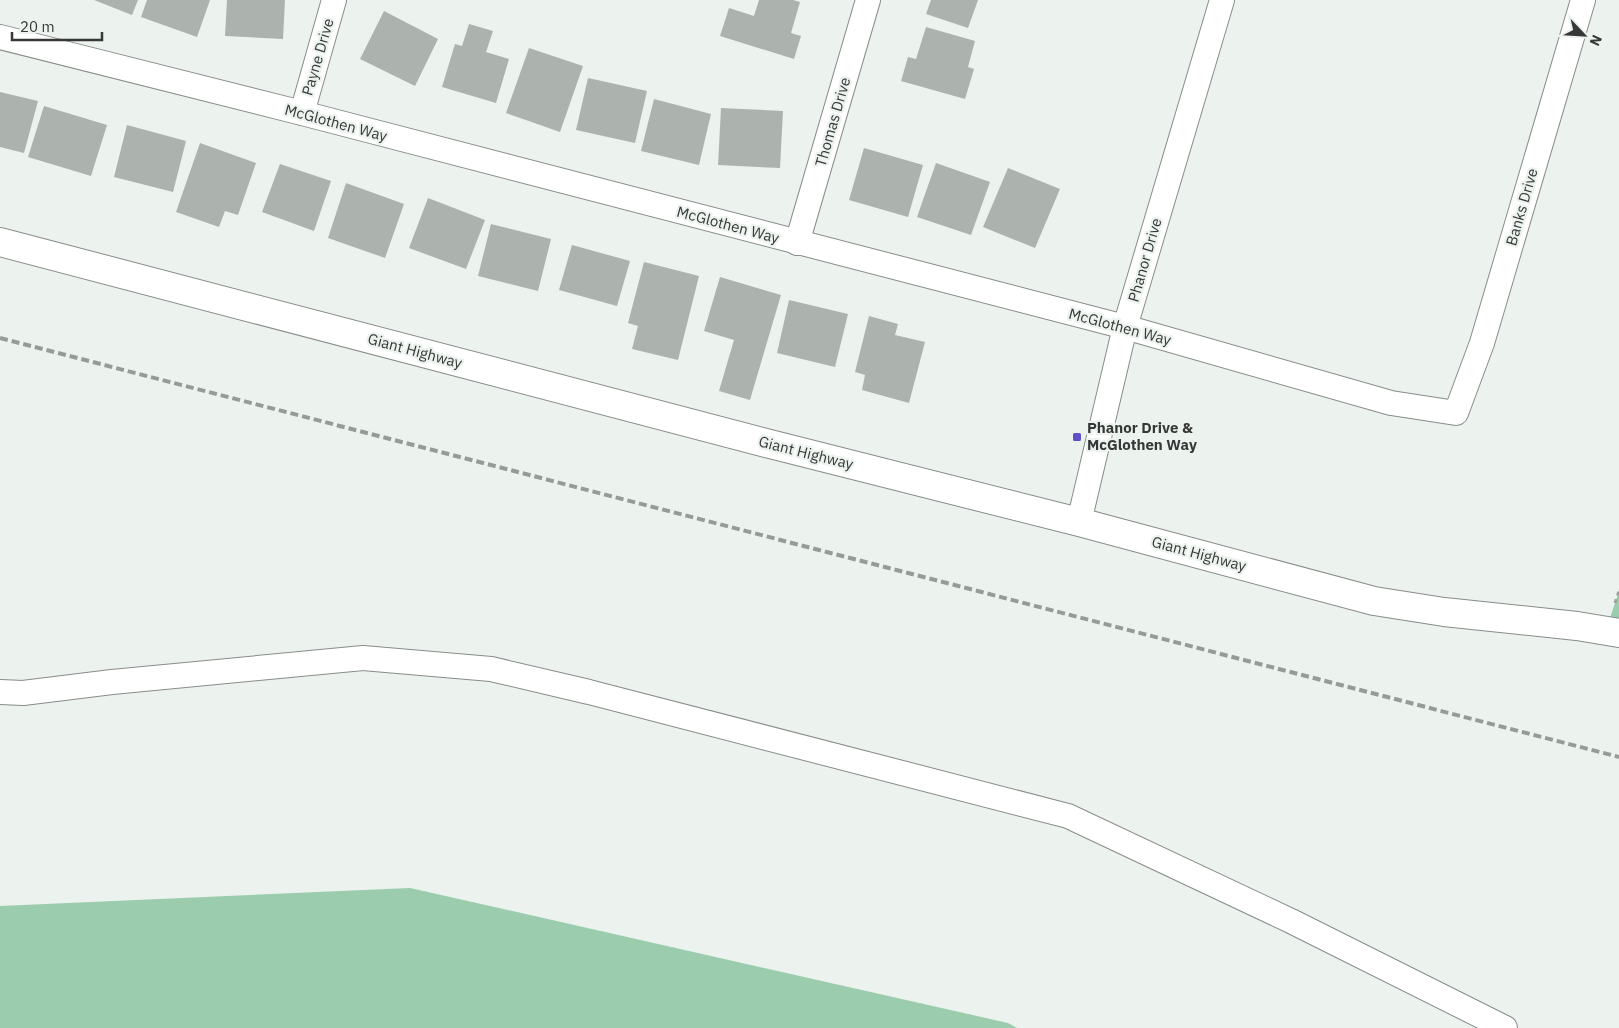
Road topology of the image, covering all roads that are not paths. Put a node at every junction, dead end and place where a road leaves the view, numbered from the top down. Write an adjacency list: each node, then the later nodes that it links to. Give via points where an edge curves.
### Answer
1 (334, 0): 6 (street, Payne Drive)
2 (868, 0): 8 (street, Thomas Drive)
3 (1222, 0): 9 (street, Phanor Drive)
4 (1583, 0): 10 (street, Banks Drive, via 1482,343)
5 (0, 37): 6 (street, McGlothen Way)
6 (302, 113): 8 (street, McGlothen Way)
7 (0, 242): 11 (street, Giant Highway)
8 (798, 244): 9 (street, McGlothen Way)
9 (1125, 328): 10 (street, McGlothen Way, via 1391,403); 11 (street, Phanor Drive)
10 (1456, 413)
11 (1079, 522): 12 (street, Giant Highway, via 1374,602)
12 (1619, 633)
13 (0, 692): 14 (street, via 23,693 363,658 490,669 1068,816 1291,921)
14 (1505, 1028)

